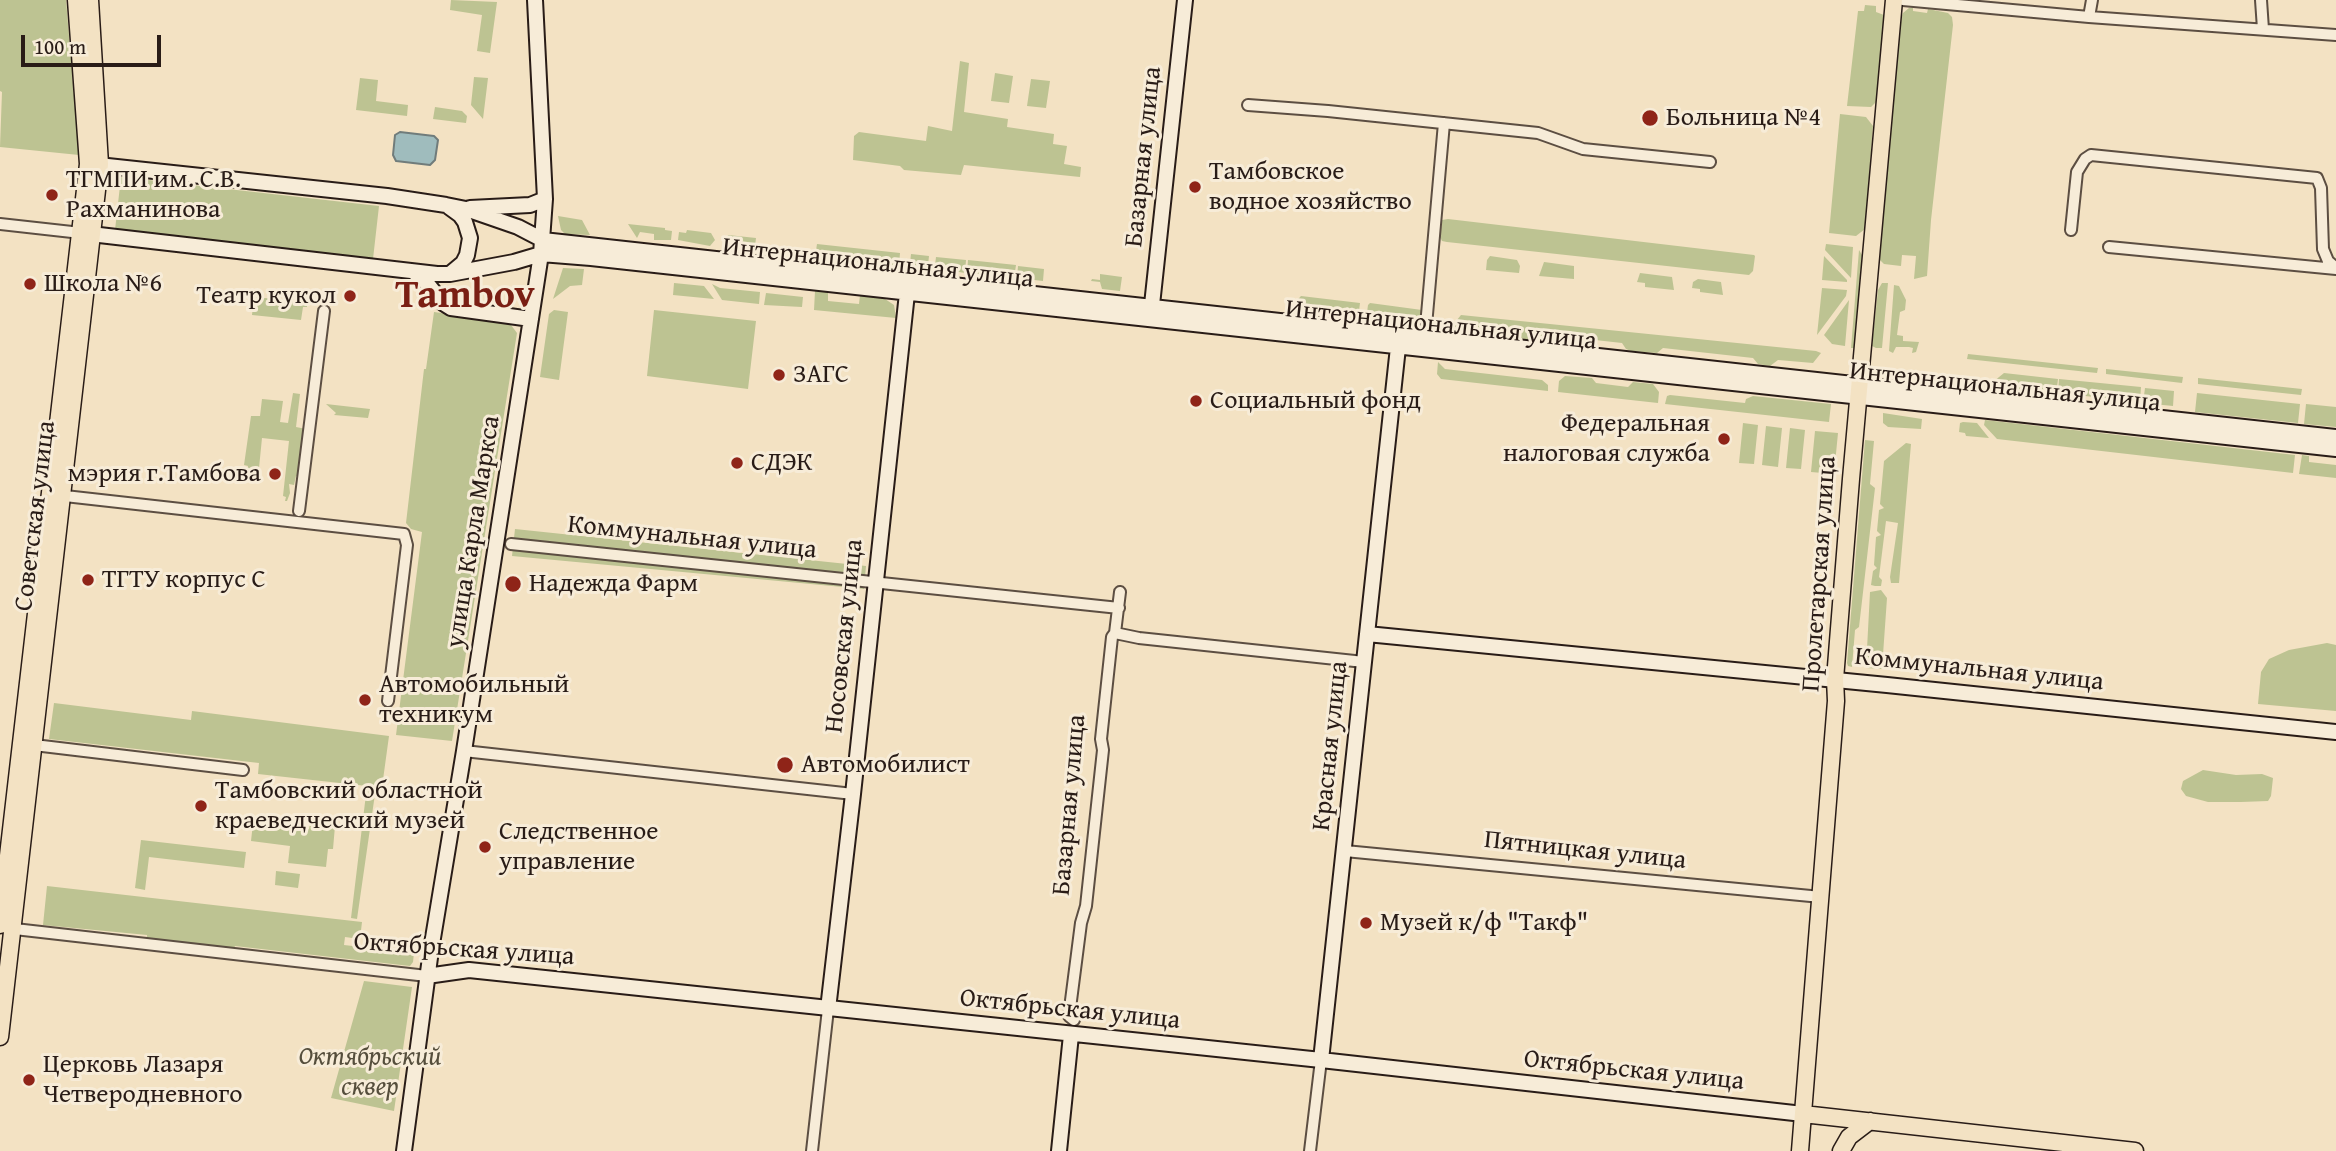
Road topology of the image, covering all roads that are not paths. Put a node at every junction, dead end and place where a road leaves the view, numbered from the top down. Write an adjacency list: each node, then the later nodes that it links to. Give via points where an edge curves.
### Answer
1 (76, 0): 15 (main road, Советская улица)
2 (90, 0): 15 (main road, Советская улица)
3 (535, 0): 16 (main road, улица Карла Маркса)
4 (1185, 0): 29 (main road, Базарная улица)
5 (1894, 0): 33 (main road, Пролетарская улица)
6 (1903, 0): 9 (street)
7 (2092, 0): 9 (street)
8 (2261, 0): 10 (street)
9 (2089, 17): 10 (street)
10 (2263, 29): 11 (street)
11 (2336, 35)
12 (1248, 105): 13 (street)
13 (1444, 122): 14 (street, via 1538,133 1583,149); 31 (street)
14 (1710, 162)
15 (94, 164): 17 (main road, Интернациональная улица); 21 (main road, Советская улица)
16 (545, 199): 18 (main road, via 530,205); 22 (main road, улица Карла Маркса)
17 (446, 205): 18 (main road, Интернациональная улица); 26 (main road, via 460,215 470,239 463,263)
18 (466, 209): 22 (main road, Интернациональная улица, via 518,227)
19 (0, 224): 21 (street)
20 (2071, 230): 24 (street, via 2077,172 2091,155 2317,178 2323,249)
21 (87, 234): 25 (main road, Интернациональная улица); 36 (main road, Советская улица)
22 (542, 247): 26 (main road, Интернациональная улица, via 514,262); 27 (main road, Интернациональная улица); 30 (main road, улица Карла Маркса)
23 (2109, 247): 24 (street)
24 (2336, 268)
25 (414, 272): 26 (main road, Интернациональная улица); 30 (main road, via 451,309)
26 (450, 274)
27 (908, 286): 29 (main road, Интернациональная улица); 39 (main road, Носовская улица)
28 (324, 311): 37 (street)
29 (1151, 312): 32 (main road, Интернациональная улица)
30 (531, 319): 49 (main road, улица Карла Маркса)
31 (1425, 337): 32 (main road, Интернациональная улица); 33 (main road, Интернациональная улица)
32 (1399, 340): 33 (main road, Интернациональная улица); 43 (main road, Красная улица)
33 (1859, 390): 34 (main road, Интернациональная улица); 35 (main road, Интернациональная улица); 45 (main road, Пролетарская улица)
34 (2336, 437)
35 (2336, 449)
36 (53, 500): 46 (street, via 402,534 407,545); 48 (main road, Советская улица); 54 (main road, Советская улица)
37 (299, 511)
38 (511, 544): 39 (street, Коммунальная улица)
39 (875, 581): 41 (street, Коммунальная улица); 51 (main road, Носовская улица)
40 (1121, 592): 41 (street, Базарная улица)
41 (1119, 608): 42 (street, Базарная улица)
42 (1115, 633): 44 (street); 57 (street, Базарная улица, via 1086,906 1069,1016)
43 (1367, 634): 44 (main road, Красная улица); 45 (main road, Коммунальная улица)
44 (1364, 662): 52 (main road, Красная улица)
45 (1835, 679): 47 (main road, Коммунальная улица); 53 (main road, Пролетарская улица)
46 (388, 701)
47 (2336, 732)
48 (34, 745): 50 (street); 54 (main road, Советская улица)
49 (464, 751): 51 (street); 55 (main road, улица Карла Маркса)
50 (243, 770)
51 (853, 794): 56 (main road, Носовская улица)
52 (1345, 850): 53 (street, Пятницкая улица); 59 (main road, Красная улица)
53 (1821, 897): 60 (main road, Пролетарская улица)
54 (4, 927): 55 (street, Октябрьская улица); 58 (main road, Советская улица)
55 (427, 976): 56 (main road, Октябрьская улица, via 469,970); 62 (main road, улица Карла Маркса)
56 (828, 1009): 57 (main road, Октябрьская улица); 63 (street, Носовская улица)
57 (1072, 1027): 59 (main road, Октябрьская улица); 64 (main road, Базарная улица)
58 (0, 1037)
59 (1321, 1060): 60 (main road, Октябрьская улица); 65 (street, Красная улица)
60 (1803, 1114): 61 (main road, Октябрьская улица); 66 (main road, Пролетарская улица)
61 (1870, 1121): 67 (main road, via 1849,1136); 68 (main road, Октябрьская улица)
62 (404, 1151)
63 (812, 1151)
64 (1059, 1151)
65 (1310, 1151)
66 (1800, 1151)
67 (1841, 1151)
68 (2135, 1151)

